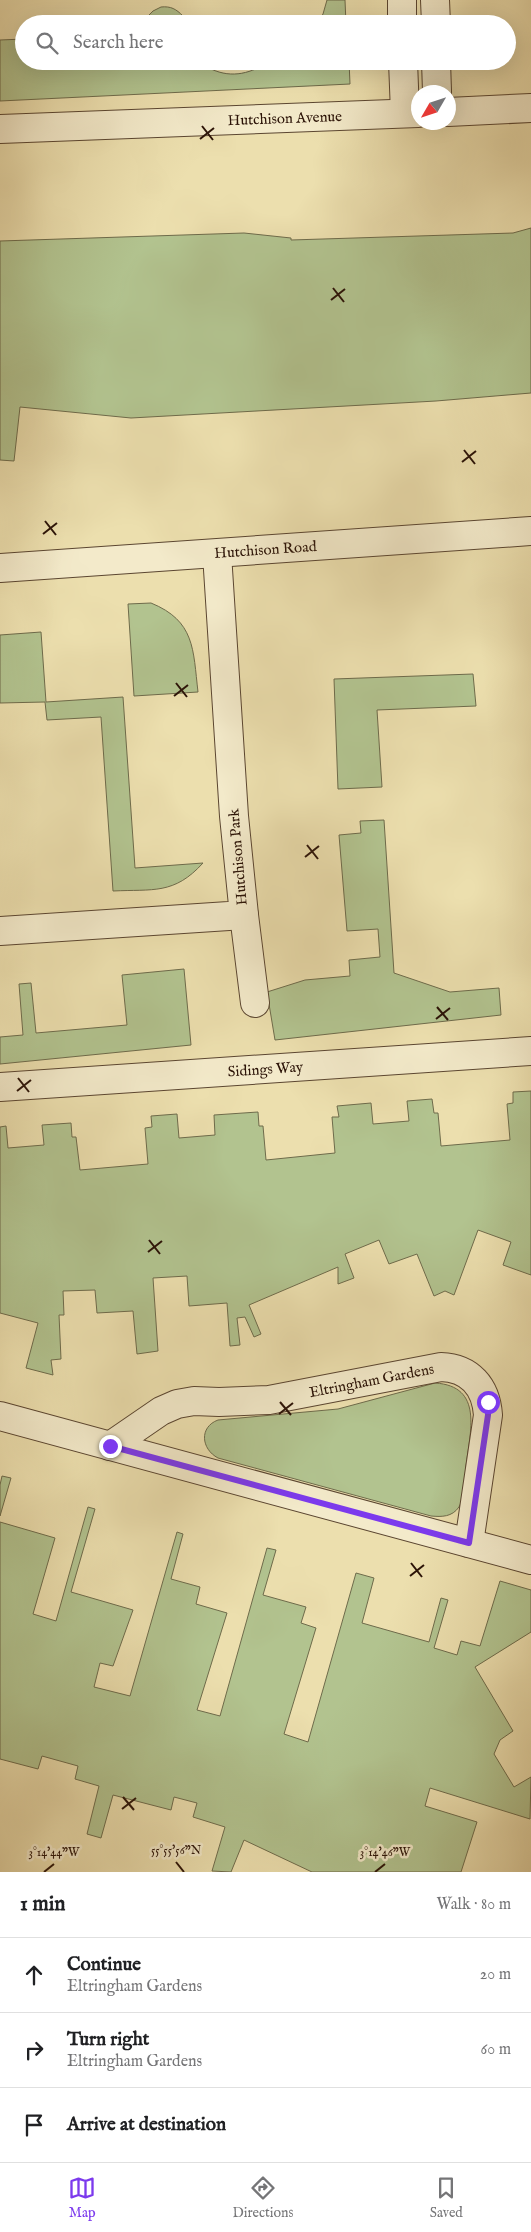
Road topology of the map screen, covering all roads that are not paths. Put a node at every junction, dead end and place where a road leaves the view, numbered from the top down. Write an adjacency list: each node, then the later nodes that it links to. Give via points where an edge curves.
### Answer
1 (402, 0): 3 (street)
2 (435, 0): 4 (street)
3 (402, 15)
4 (436, 15)
5 (405, 70): 8 (street)
6 (436, 70): 7 (street)
7 (437, 85)
8 (411, 107)
9 (531, 108): 10 (street)
10 (456, 112)
11 (411, 113): 12 (street, Hutchison Avenue)
12 (0, 129)
13 (531, 531): 14 (street, Hutchison Road)
14 (217, 554): 15 (street, Hutchison Road); 16 (street, Hutchison Park, via 234,816)
15 (0, 568)
16 (244, 916): 17 (street, Hutchison Park); 18 (street)
17 (0, 931)
18 (255, 1003)
19 (531, 1051): 20 (street, Sidings Way)
20 (0, 1087)
21 (0, 1416): 22 (street)
22 (110, 1446): 23 (street); 23 (street, Eltringham Gardens, via 161,1411 177,1404 269,1400 441,1367 457,1369 477,1382 488,1409)
23 (469, 1543): 24 (street)
24 (531, 1560)

